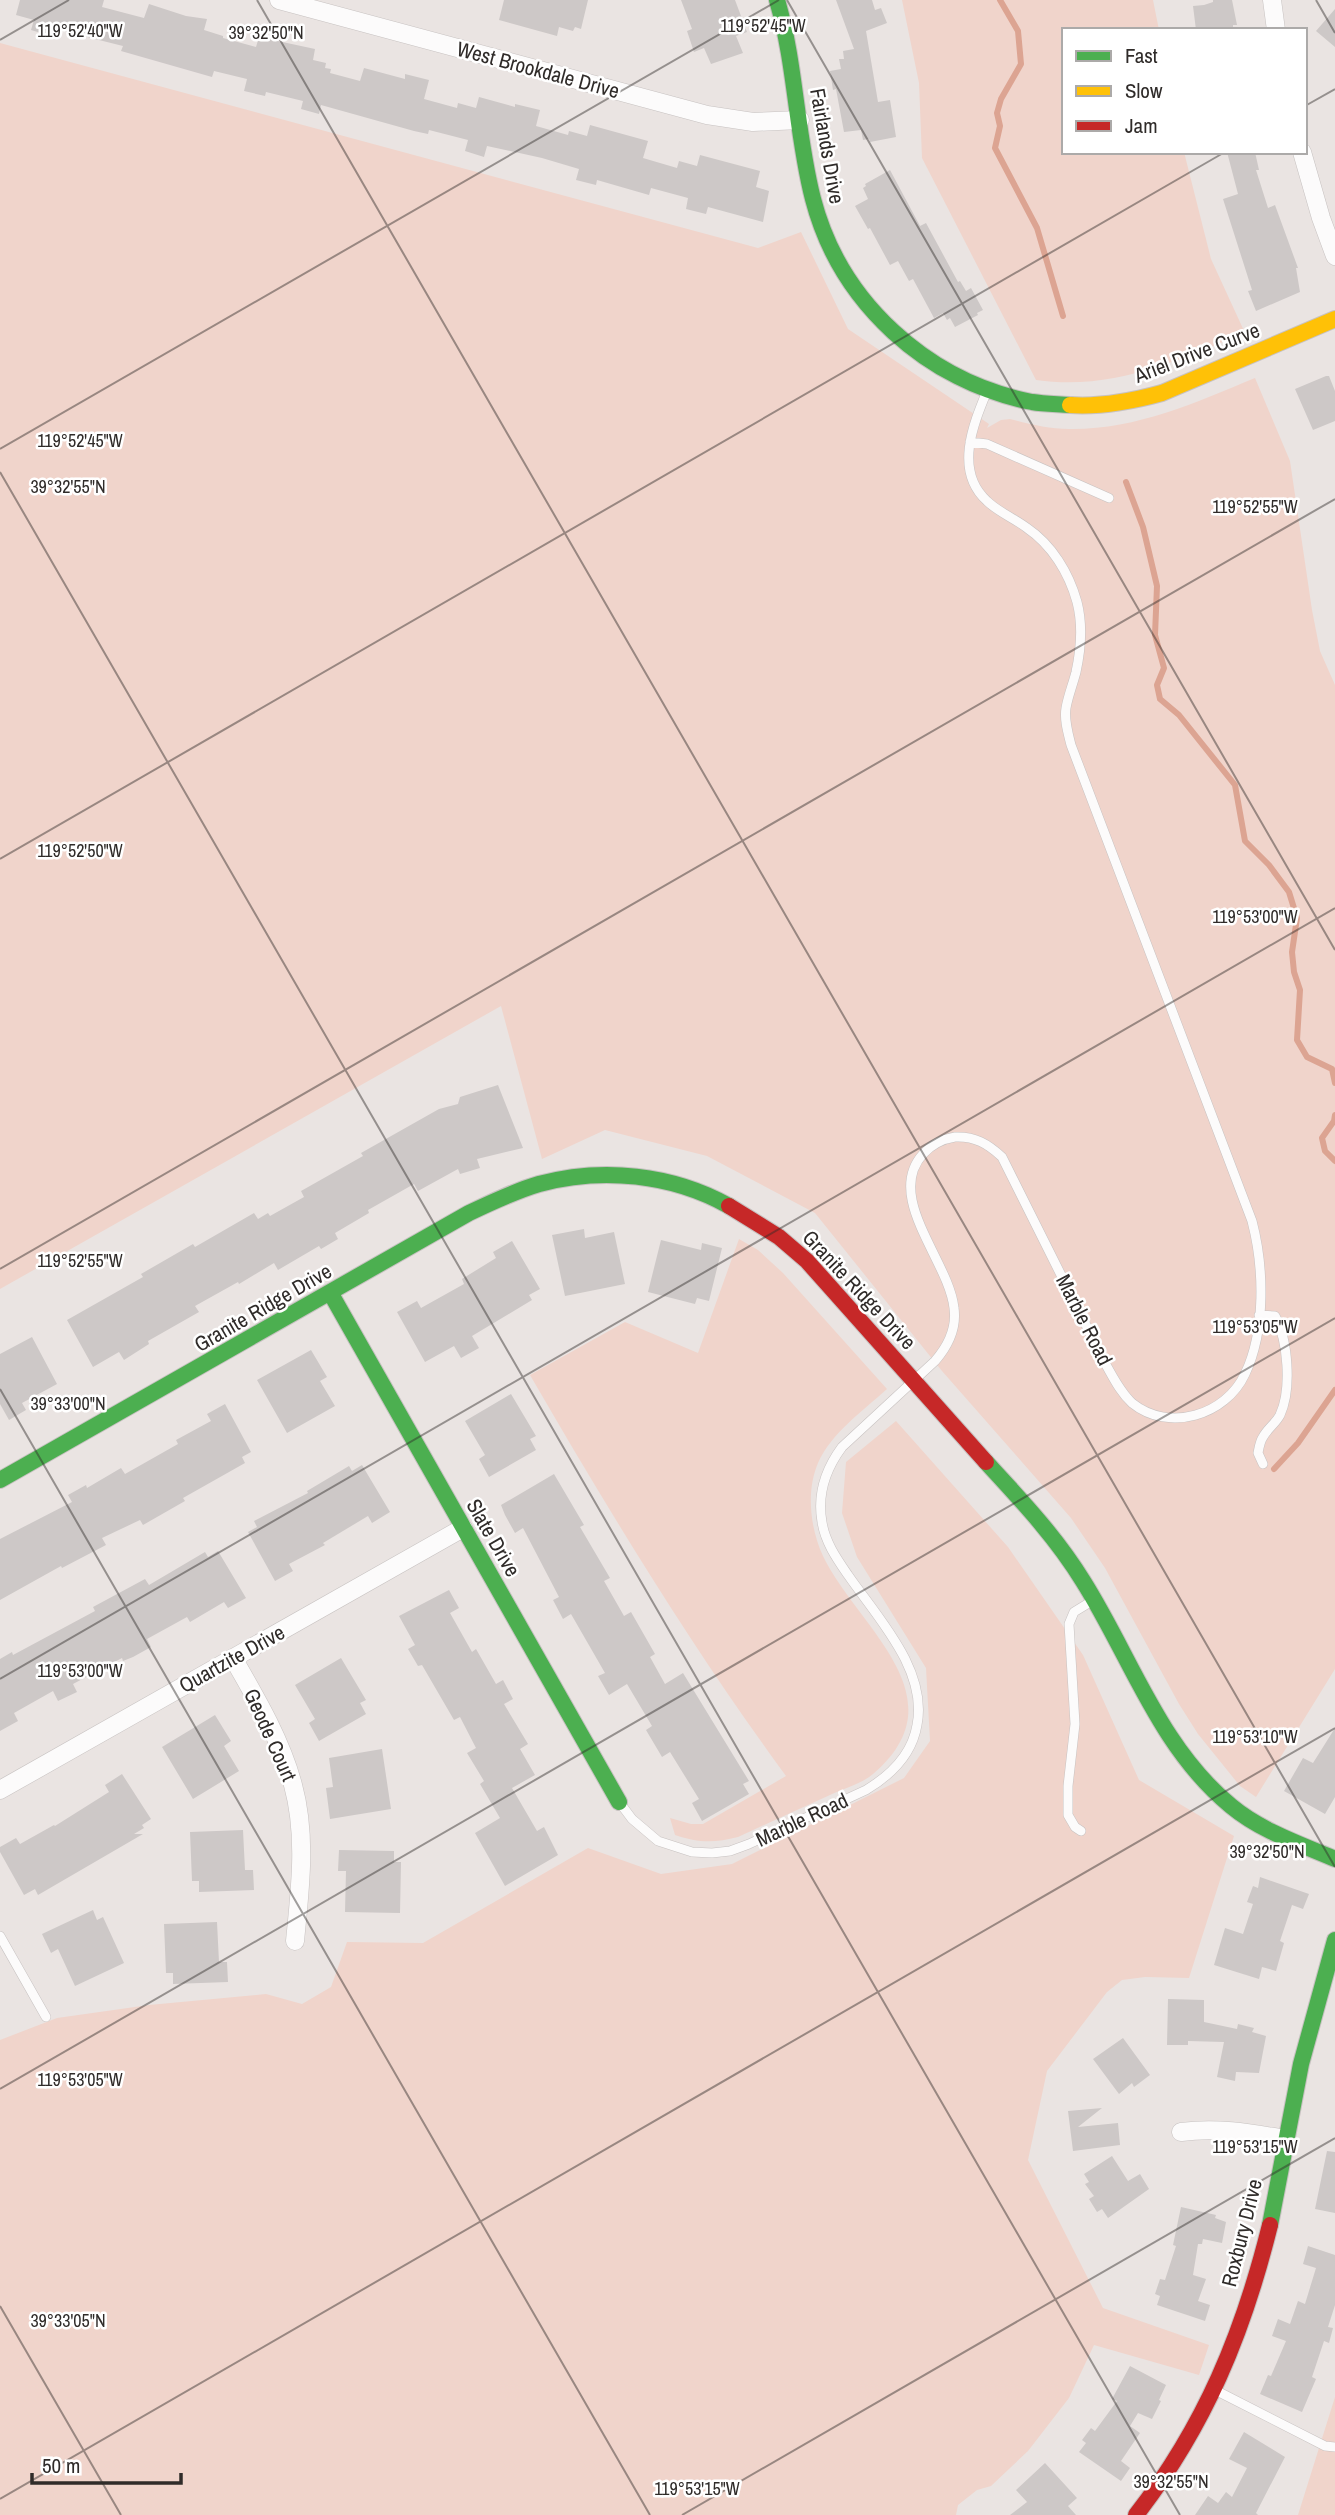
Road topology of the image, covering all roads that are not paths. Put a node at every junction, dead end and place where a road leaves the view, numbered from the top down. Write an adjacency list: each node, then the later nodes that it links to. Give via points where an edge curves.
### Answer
1 (279, 0): 5 (street, West Brookdale Drive, via 707,115 753,122)
2 (777, 0): 5 (street, Fairlands Drive, via 790,49)
3 (1272, 0): 4 (street)
4 (1276, 28)
5 (800, 120): 9 (street, Fairlands Drive, via 814,204 843,273 893,336 922,359)
6 (1304, 154): 7 (street)
7 (1335, 256)
8 (1335, 319): 9 (street, Ariel Drive Curve, via 1180,387 1138,399 1065,407)
9 (988, 390): 10 (lane, Marble Road)
10 (970, 442): 11 (lane, via 988,444); 13 (lane, Marble Road, via 970,475 977,489 986,501 1046,544 1069,580 1077,603 1080,649 1066,709 1071,745 1252,1221 1261,1270)
11 (1110, 498)
12 (331, 1294): 14 (street, Granite Ridge Drive, via 469,1213 516,1192 573,1177 648,1178 717,1197 782,1238); 16 (street, Granite Ridge Drive); 17 (street, Slate Drive)
13 (1259, 1315): 14 (lane, Marble Road, via 1246,1372 1224,1402 1192,1417 1152,1414 1118,1387 1002,1157 975,1138 946,1138 918,1159 909,1191 951,1291 954,1329 946,1349); 15 (lane, via 1276,1316 1287,1359 1280,1415 1262,1437 1258,1453)
14 (916, 1381): 18 (street, Granite Ridge Drive, via 1044,1525); 21 (lane, Marble Road, via 842,1447 830,1464 820,1503 829,1544 895,1643 917,1686 920,1709 916,1730 898,1765 866,1790 749,1844 721,1852 692,1852 658,1840)
15 (1263, 1464)
16 (0, 1480)
17 (463, 1528): 19 (street, Quartzite Drive); 21 (street, Slate Drive)
18 (1094, 1600): 22 (lane, via 1074,1612 1069,1624 1075,1724 1068,1815); 23 (street, Granite Ridge Drive, via 1162,1726 1208,1786 1258,1824)
19 (233, 1658): 20 (street, Quartzite Drive); 26 (street, Geode Court, via 279,1745 294,1787 302,1844)
20 (0, 1790)
21 (619, 1802)
22 (1081, 1830)
23 (1335, 1859)
24 (0, 1936): 27 (lane)
25 (1335, 1940): 29 (street, Roxbury Drive)
26 (295, 1941)
27 (47, 2017)
28 (1181, 2132): 29 (street, via 1228,2130)
29 (1285, 2139): 30 (street, Roxbury Drive, via 1271,2219 1236,2338)
30 (1215, 2390): 31 (lane); 32 (street, Roxbury Drive, via 1177,2461)
31 (1335, 2448)
32 (1136, 2515)

